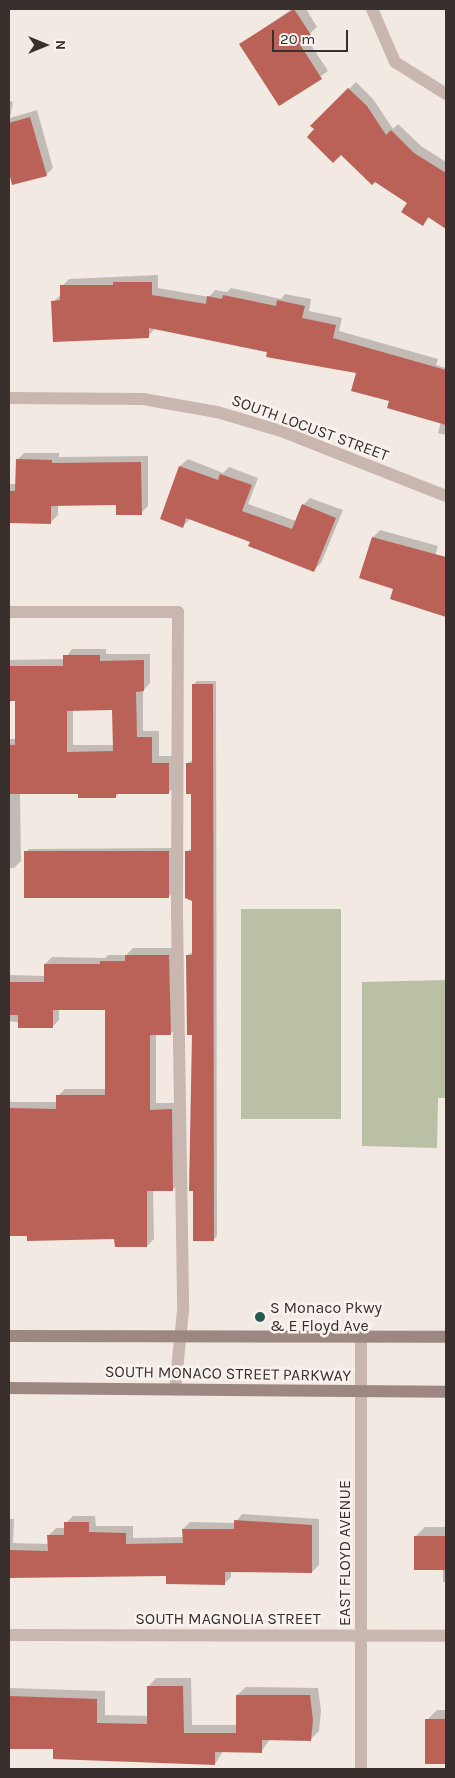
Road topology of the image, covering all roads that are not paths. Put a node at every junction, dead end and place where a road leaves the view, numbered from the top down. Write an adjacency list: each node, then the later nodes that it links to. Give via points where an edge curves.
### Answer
1 (372, 9): 2 (street, via 395,62)
2 (446, 94)
3 (9, 398): 4 (street, SOUTH LOCUST STREET, via 143,399 217,412 281,432)
4 (446, 496)
5 (9, 612): 9 (street, via 178,612 177,915 183,1286)
6 (9, 1336): 9 (main road)
7 (361, 1337): 8 (main road); 9 (main road); 12 (street, EAST FLOYD AVENUE)
8 (446, 1337)
9 (180, 1338): 11 (street)
10 (9, 1388): 11 (main road, SOUTH MONACO STREET PARKWAY)
11 (175, 1390): 12 (main road, SOUTH MONACO STREET PARKWAY)
12 (361, 1392): 13 (main road, SOUTH MONACO STREET PARKWAY); 15 (street, EAST FLOYD AVENUE)
13 (446, 1392)
14 (9, 1635): 15 (street, SOUTH MAGNOLIA STREET)
15 (362, 1636): 16 (street, SOUTH MAGNOLIA STREET); 17 (street, EAST FLOYD AVENUE)
16 (446, 1636)
17 (361, 1769)

